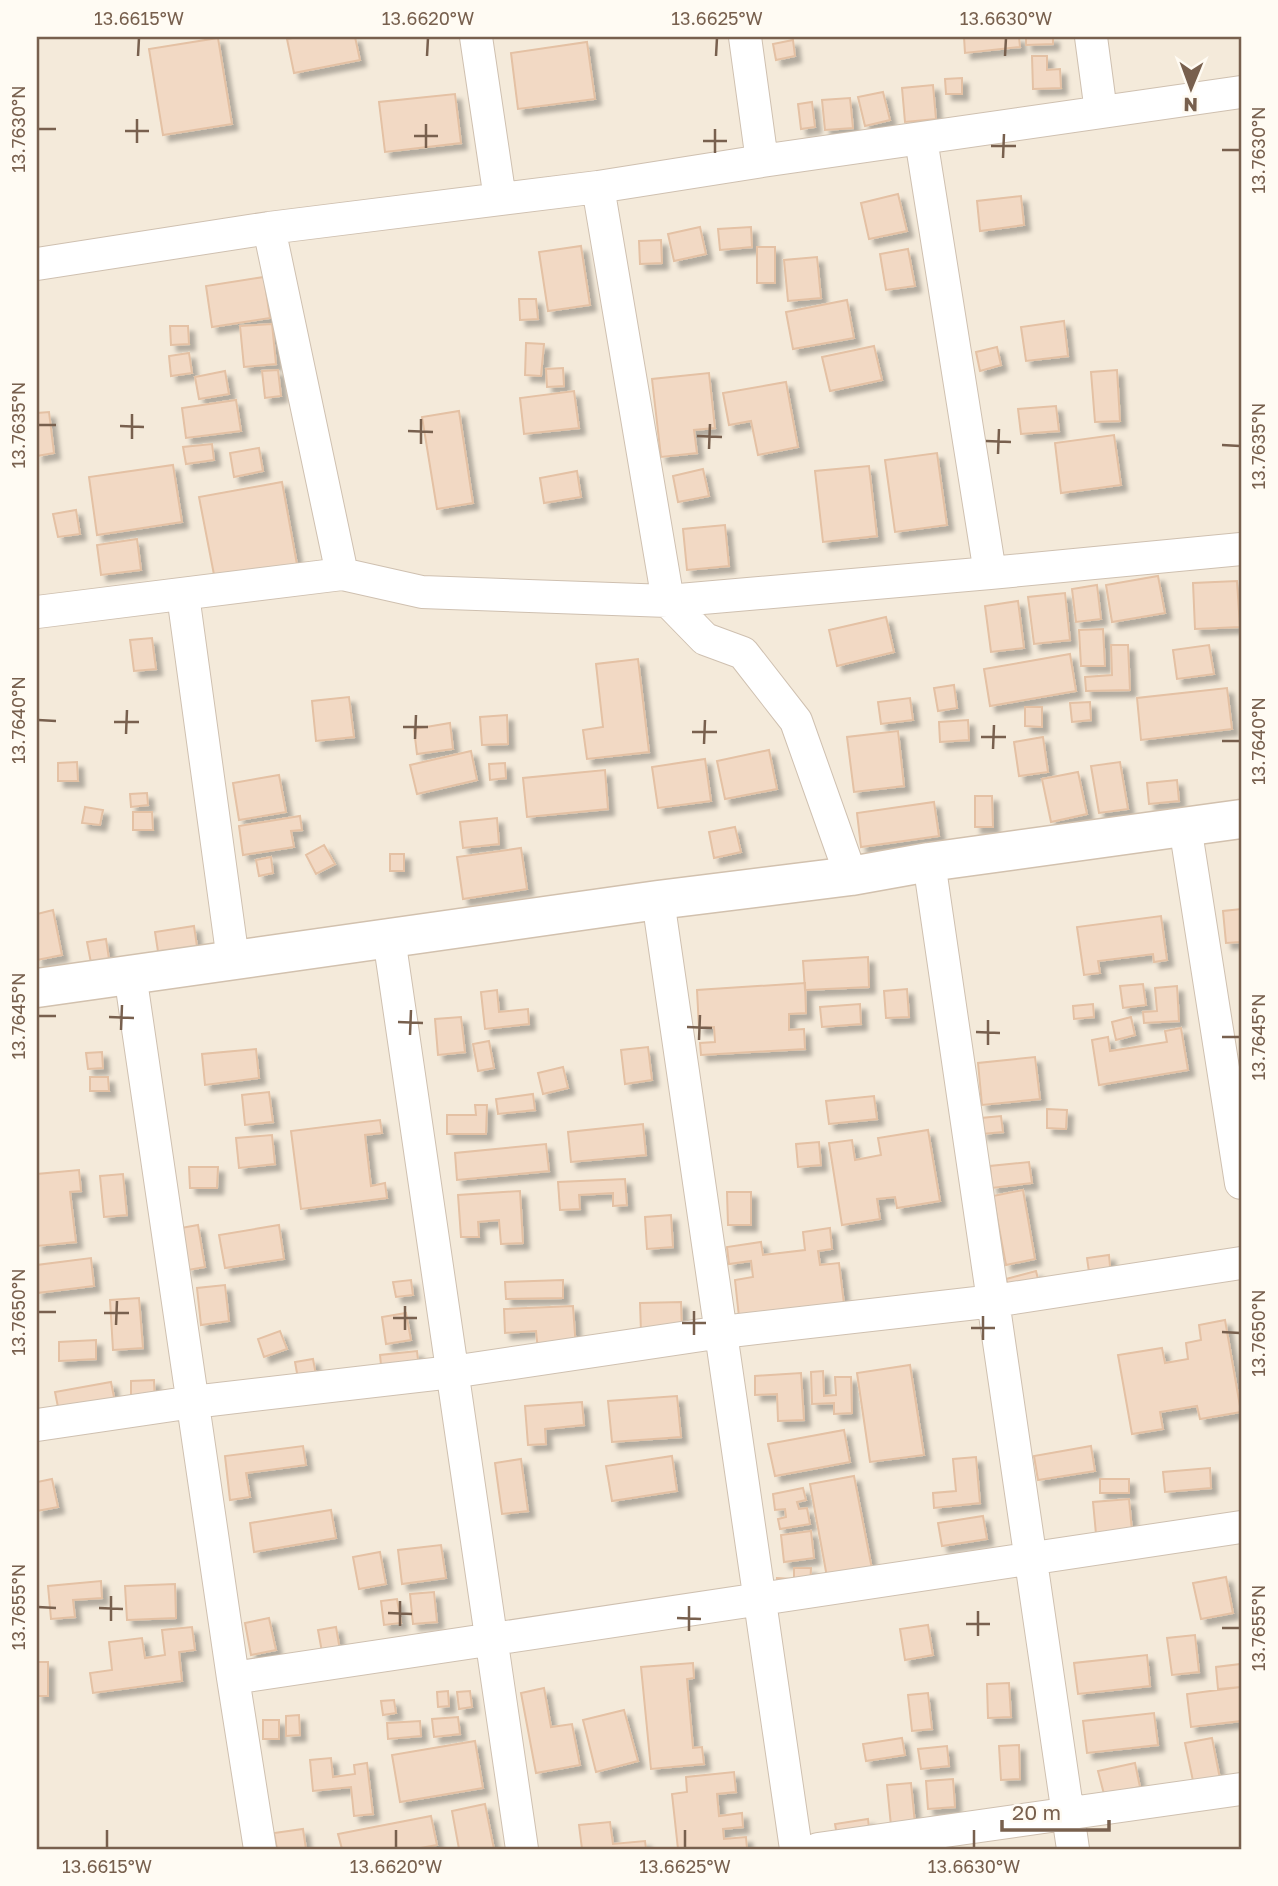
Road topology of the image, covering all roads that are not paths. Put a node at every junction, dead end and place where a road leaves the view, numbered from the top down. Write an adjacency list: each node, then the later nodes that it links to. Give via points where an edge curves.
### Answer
1 (476, 37): 9 (street)
2 (745, 37): 7 (street)
3 (1091, 37): 5 (street)
4 (1241, 92): 5 (street)
5 (1101, 112): 6 (street)
6 (921, 139): 7 (street); 13 (street)
7 (762, 161): 8 (street)
8 (598, 187): 9 (street); 16 (street)
9 (500, 199): 10 (street)
10 (269, 228): 11 (street); 14 (street)
11 (37, 264)
12 (1241, 549): 13 (street)
13 (990, 573): 16 (street)
14 (342, 574): 15 (street); 16 (street, via 422,592)
15 (183, 595): 17 (street); 24 (street)
16 (668, 601): 21 (street, via 705,639 743,653 796,721)
17 (37, 612)
18 (1241, 818): 19 (main road)
19 (1185, 825): 20 (main road); 27 (street)
20 (929, 862): 21 (main road); 29 (street)
21 (850, 876): 22 (main road)
22 (658, 900): 23 (main road); 30 (street)
23 (389, 938): 24 (main road); 31 (street)
24 (233, 960): 25 (main road)
25 (130, 974): 26 (main road); 32 (street)
26 (37, 988)
27 (1241, 1182)
28 (1241, 1263): 29 (street)
29 (994, 1301): 30 (street); 35 (street)
30 (722, 1332): 31 (street); 36 (street)
31 (452, 1371): 32 (street); 37 (street)
32 (193, 1402): 33 (street); 38 (street)
33 (37, 1425)
34 (1241, 1527): 35 (street)
35 (1031, 1559): 36 (street); 40 (street)
36 (760, 1599): 37 (street); 43 (street)
37 (491, 1639): 38 (street); 42 (street)
38 (233, 1678): 41 (street)
39 (1241, 1789): 40 (street)
40 (1068, 1813): 44 (street); 45 (street)
41 (260, 1849)
42 (522, 1849)
43 (796, 1849)
44 (818, 1849)
45 (1073, 1849)

